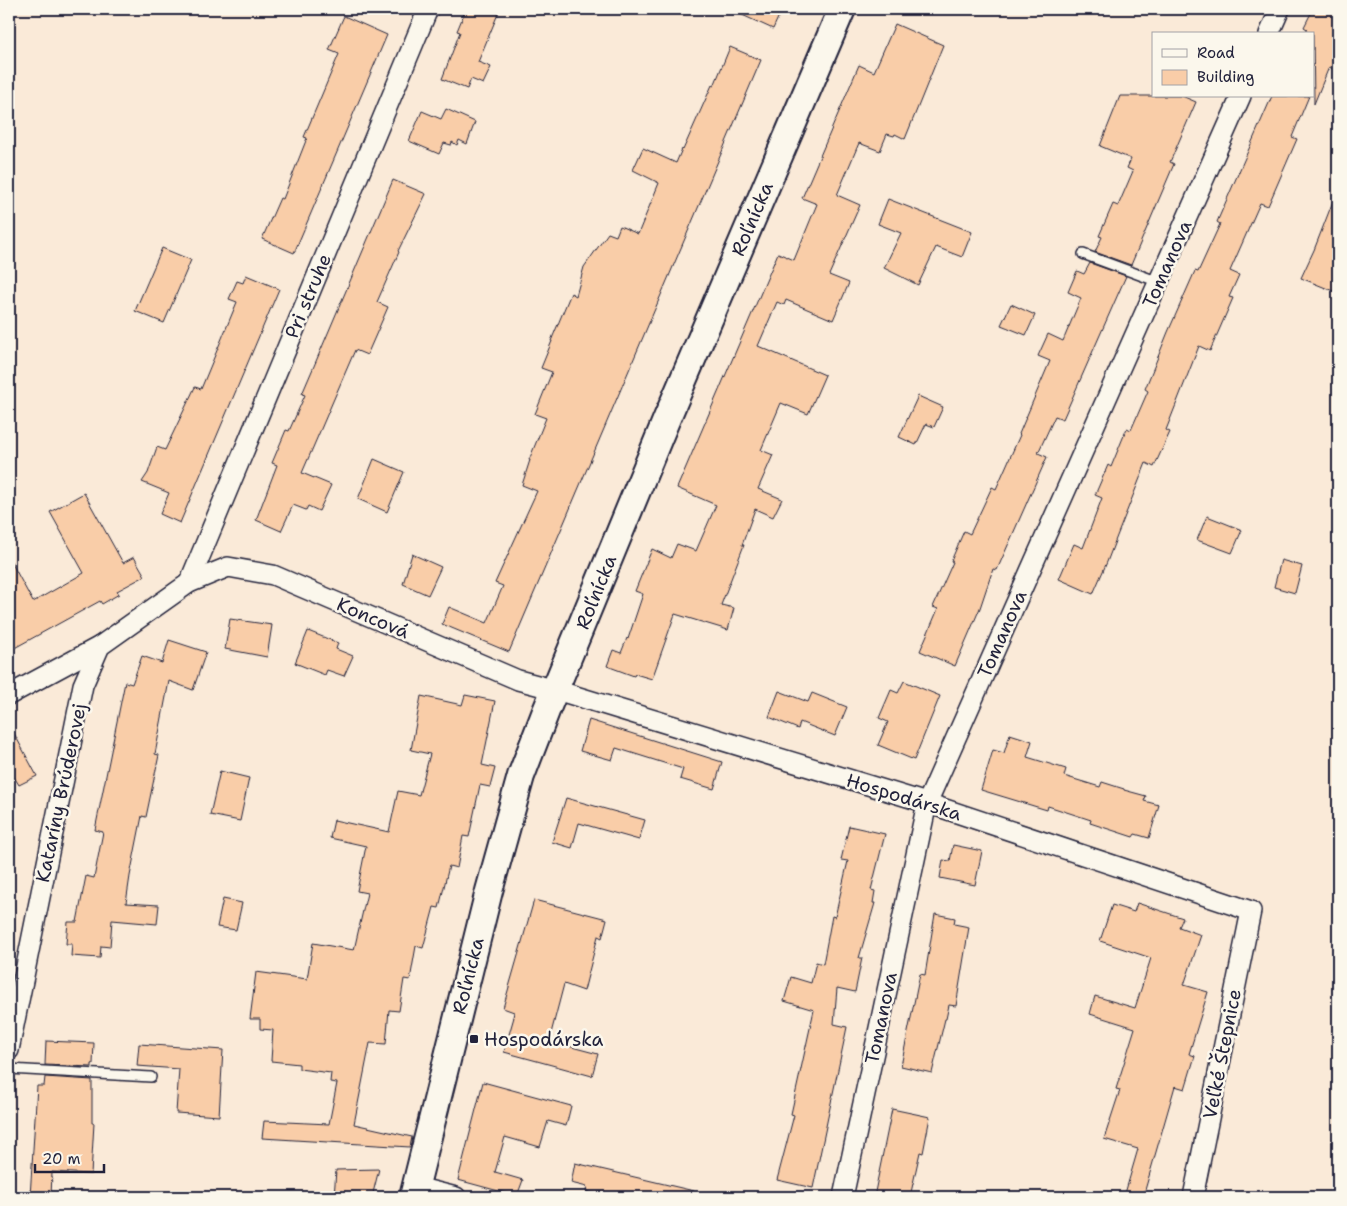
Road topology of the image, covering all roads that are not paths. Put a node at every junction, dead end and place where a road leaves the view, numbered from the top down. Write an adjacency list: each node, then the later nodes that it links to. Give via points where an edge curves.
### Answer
1 (428, 9): 8 (street, Pri struhe)
2 (842, 9): 10 (street, Roľnícka, via 667,418)
3 (1280, 9): 4 (street)
4 (1270, 32)
5 (1240, 98): 7 (street, Tomanova)
6 (1083, 254): 7 (lane)
7 (1159, 282): 12 (street, Tomanova)
8 (189, 583): 9 (street); 10 (street, Koncová, via 228,567 273,575 518,680)
9 (100, 646): 11 (street); 14 (street, Kataríny Brúderovej, via 83,685)
10 (556, 690): 12 (street, Hospodárska); 17 (street, Roľnícka, via 521,776 511,810)
11 (9, 695)
12 (927, 803): 13 (street, Hospodárska); 19 (street, Tomanova)
13 (1251, 910): 20 (street, Veľké Štepnice)
14 (9, 1050)
15 (9, 1069): 16 (lane)
16 (151, 1077)
17 (414, 1192): 18 (street)
18 (456, 1197)
19 (843, 1197)
20 (1193, 1197)

